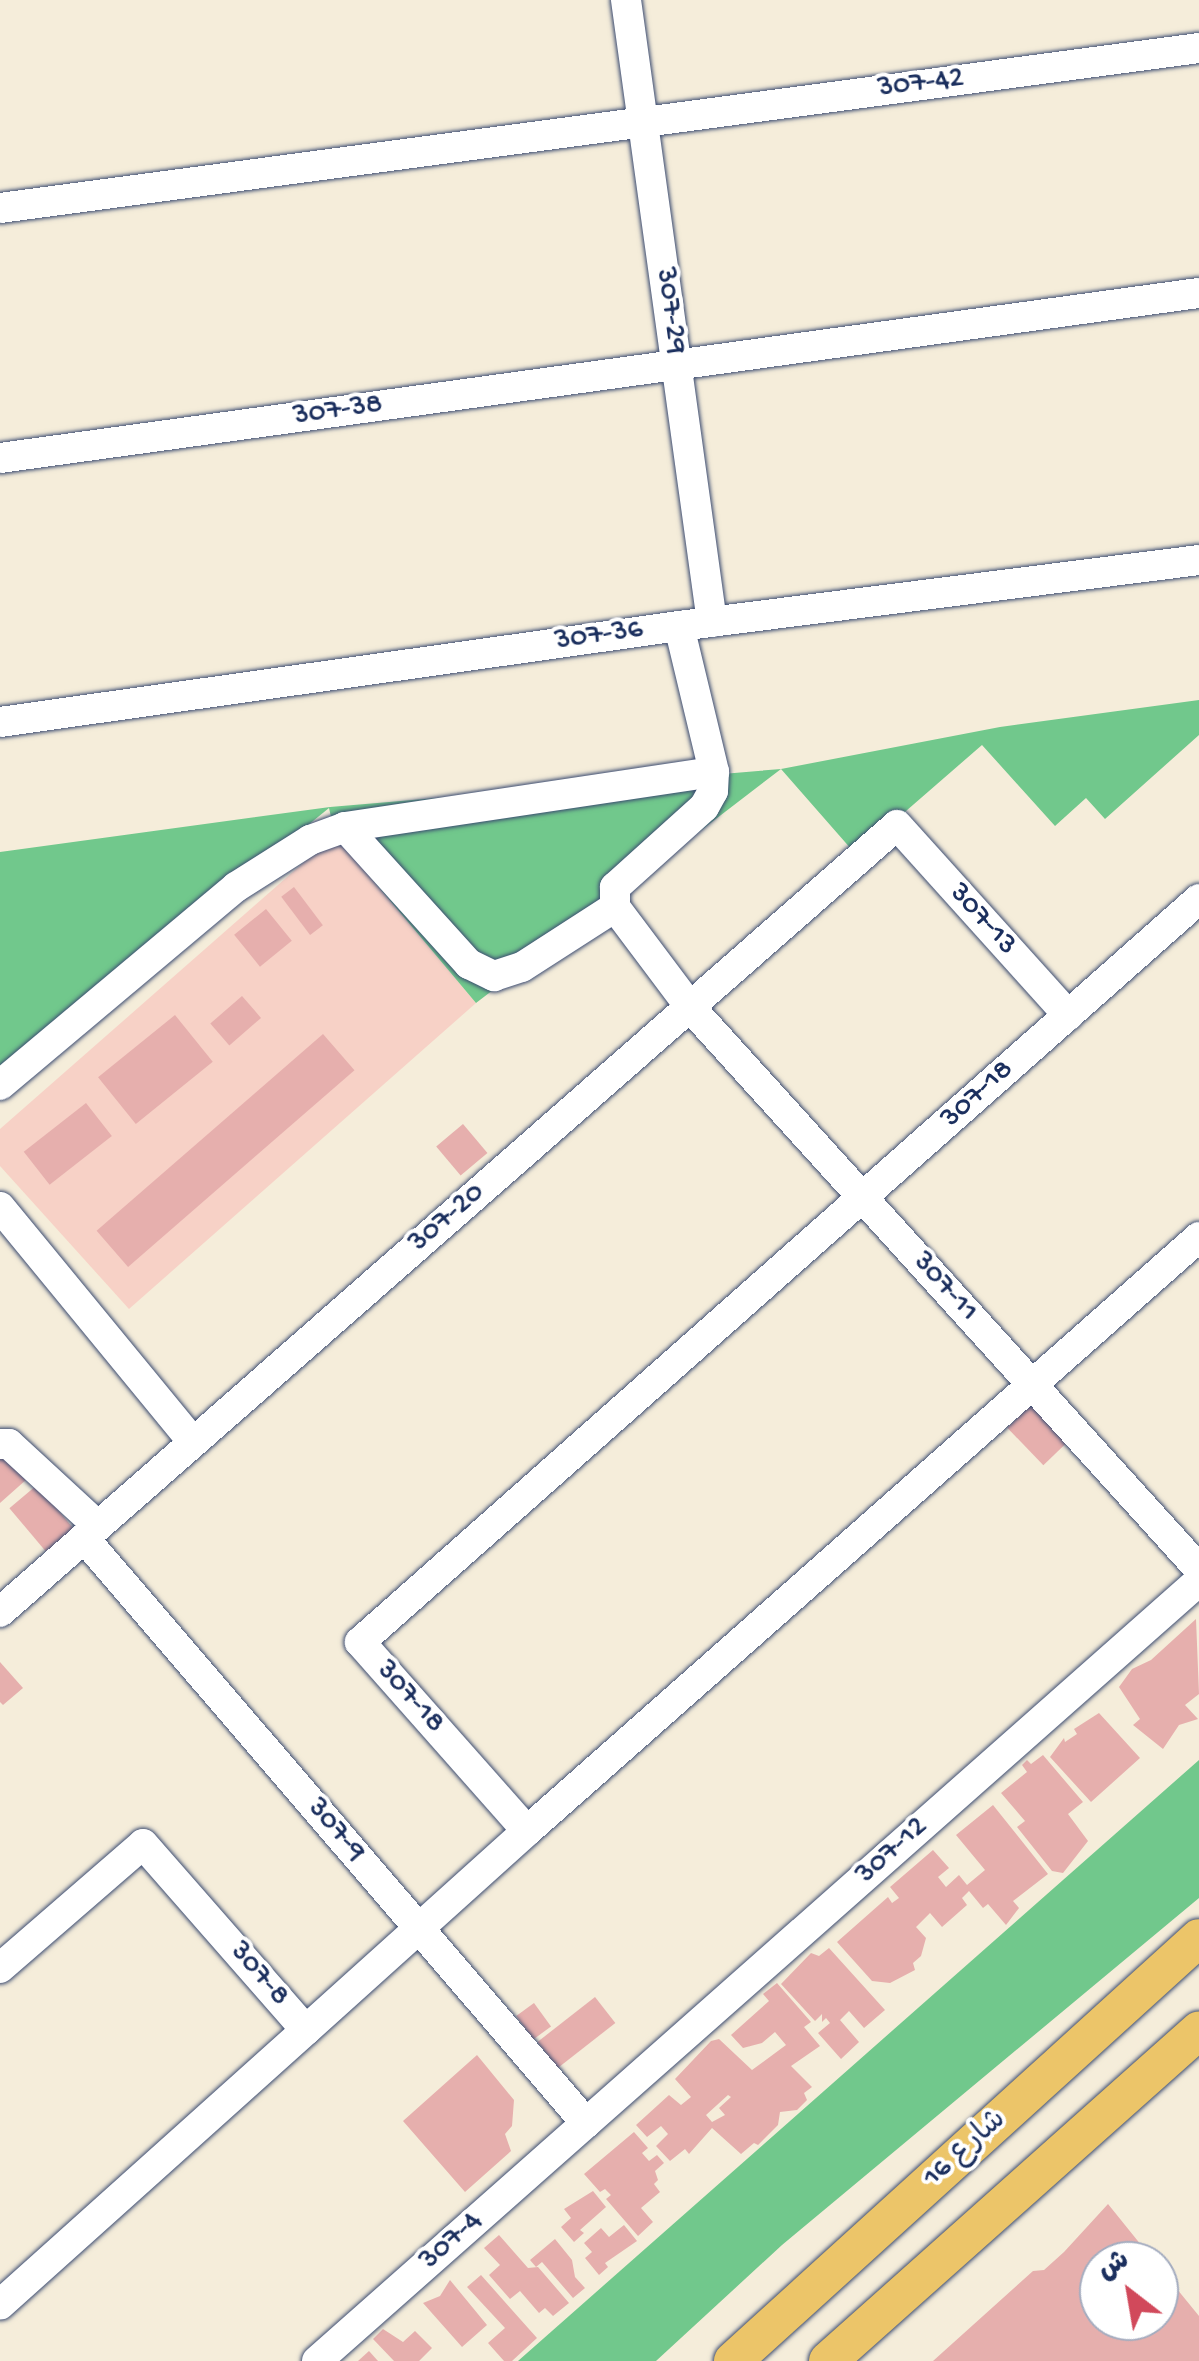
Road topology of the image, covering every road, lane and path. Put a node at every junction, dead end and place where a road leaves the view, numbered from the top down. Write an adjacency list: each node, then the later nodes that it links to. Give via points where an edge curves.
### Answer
1 (626, 0): 3 (street, 307-29)
2 (1199, 48): 3 (street, 307-42)
3 (642, 121): 4 (street); 6 (street, 307-29)
4 (0, 208)
5 (1199, 293): 6 (street)
6 (676, 366): 7 (street, 307-38); 9 (street, 307-29)
7 (0, 458)
8 (1199, 560): 9 (street, 307-36)
9 (712, 622): 10 (street, 307-36)
10 (679, 626): 11 (street, 307-36); 12 (street)
11 (0, 722)
12 (714, 772): 14 (street); 16 (street, via 704,807 615,887)
13 (897, 825): 17 (street, 307-20); 18 (street, 307-13)
14 (345, 827): 16 (street, via 469,964 494,976 522,967); 19 (street, via 310,840 236,888)
15 (1199, 900): 18 (street, 307-18)
16 (615, 907): 17 (street, 307-11)
17 (690, 1007): 20 (street, 307-11); 24 (street, 307-20)
18 (1068, 1015): 20 (street, 307-18)
19 (0, 1086)
20 (862, 1197): 23 (street, 307-11); 30 (street, 307-18, via 360,1642)
21 (0, 1207): 24 (street)
22 (1199, 1236): 23 (street)
23 (1032, 1384): 27 (street, 307-11); 30 (street)
24 (194, 1442): 26 (street, 307-20)
25 (0, 1444): 26 (street, 307-9, via 9,1444)
26 (91, 1532): 29 (street, 307-20); 31 (street, 307-9)
27 (1199, 1569)
28 (1199, 1580): 36 (street, 307-12)
29 (0, 1612)
30 (527, 1831): 31 (street)
31 (418, 1928): 34 (street); 36 (street, 307-9)
32 (1199, 1938): 39 (main road, شارع 16)
33 (0, 1968): 34 (street, 307-8, via 143,1844)
34 (306, 2030): 37 (street, 307-8)
35 (1199, 2031): 40 (main road)
36 (586, 2123): 38 (street, 307-4)
37 (0, 2306)
38 (317, 2361)
39 (732, 2361)
40 (828, 2361)

